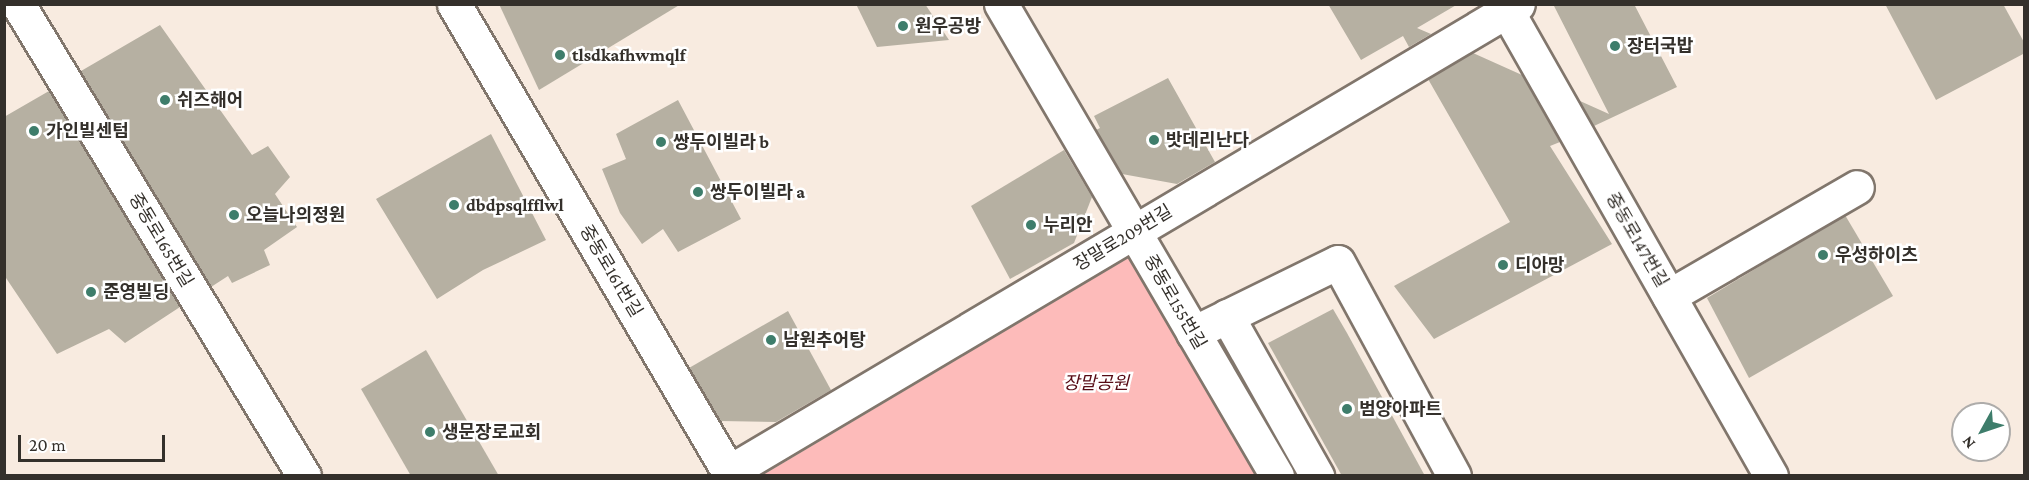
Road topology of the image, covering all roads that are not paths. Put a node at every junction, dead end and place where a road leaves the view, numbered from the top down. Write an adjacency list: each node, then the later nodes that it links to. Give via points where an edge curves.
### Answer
1 (18, 4): 11 (street, 중동로165번길)
2 (454, 4): 10 (street, 중동로161번길)
3 (1001, 4): 6 (street, 중동로155번길)
4 (1510, 7): 6 (street, 장말로209번길); 7 (street, 중동로147번길)
5 (1857, 187): 7 (street)
6 (1134, 232): 9 (street, 중동로155번길); 10 (street, 장말로209번길)
7 (1669, 296): 15 (street, 중동로147번길)
8 (1227, 316): 9 (street); 13 (street); 14 (street, via 1338,262)
9 (1193, 333): 12 (street, 중동로155번길)
10 (728, 474)
11 (304, 476)
12 (1277, 476)
13 (1317, 476)
14 (1454, 476)
15 (1771, 476)

